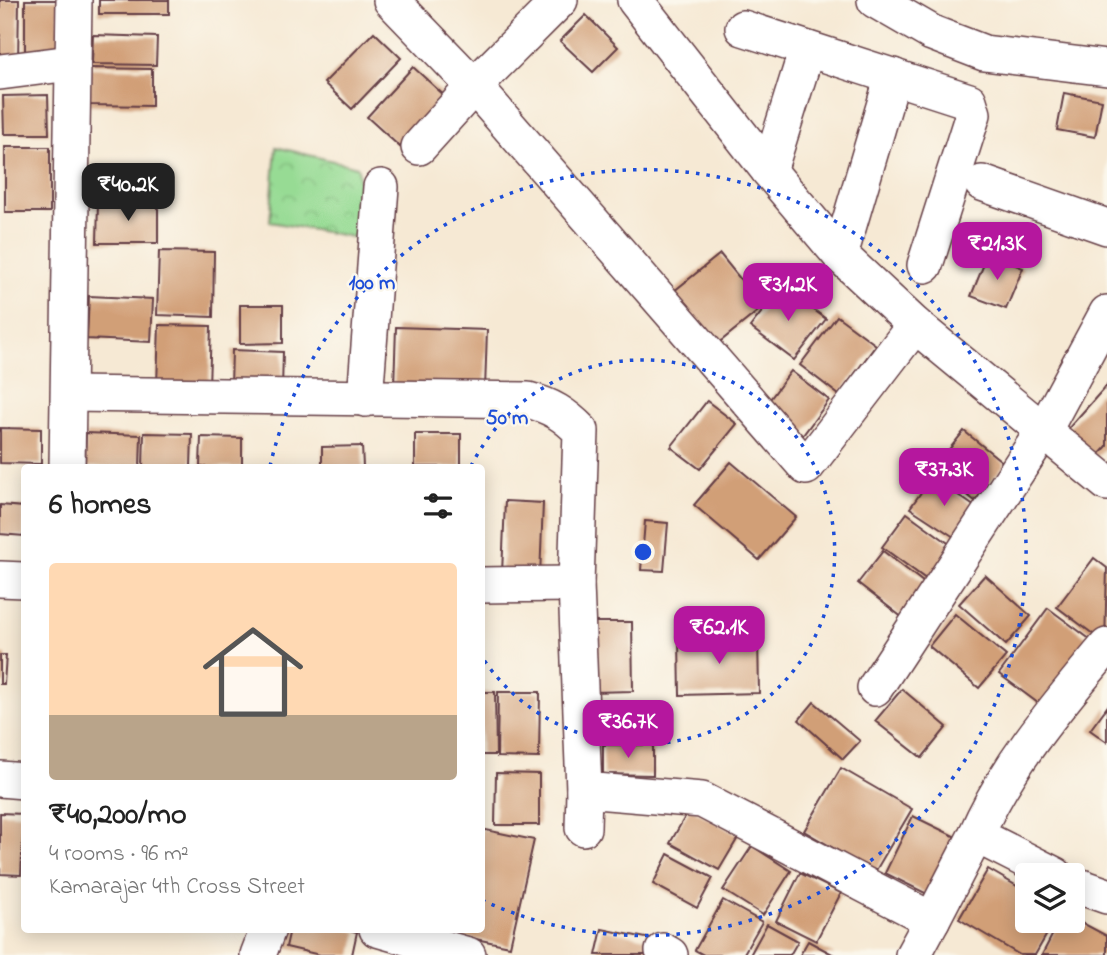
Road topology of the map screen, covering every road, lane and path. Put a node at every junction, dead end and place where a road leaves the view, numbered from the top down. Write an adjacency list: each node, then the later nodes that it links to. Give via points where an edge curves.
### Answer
1 (74, 0): 8 (street)
2 (391, 0): 12 (street)
3 (560, 0): 12 (street)
4 (635, 0): 14 (street)
5 (875, 0): 9 (street, via 932,33 984,52)
6 (743, 28): 7 (street)
7 (807, 49): 11 (street); 14 (street)
8 (71, 63): 10 (street); 22 (street)
9 (1107, 68)
10 (0, 72)
11 (893, 76): 18 (street); 19 (street, via 962,97 973,106)
12 (474, 86): 13 (street); 21 (street, via 806,467)
13 (419, 147)
14 (769, 171): 18 (street)
15 (982, 183): 17 (street)
16 (381, 187): 23 (street)
17 (1107, 227)
18 (840, 255): 21 (street)
19 (925, 265)
20 (1107, 313): 24 (street)
21 (915, 325): 24 (street)
22 (69, 394): 23 (street); 25 (street)
23 (365, 399): 29 (street, via 528,400 564,414 582,431)
24 (1044, 430): 26 (street); 32 (street)
25 (67, 464)
26 (1107, 483)
27 (0, 579): 28 (street)
28 (21, 580)
29 (576, 584): 30 (street); 35 (street)
30 (485, 585)
31 (1107, 646): 37 (street, via 1036,733 990,802)
32 (875, 688)
33 (0, 779): 34 (street)
34 (21, 781)
35 (584, 790): 36 (street); 41 (street, via 702,800)
36 (583, 828)
37 (976, 835): 38 (street); 41 (street)
38 (1031, 863)
39 (1085, 888): 40 (street)
40 (1107, 896)
41 (932, 920): 47 (street)
42 (266, 933): 45 (street)
43 (386, 933): 44 (street)
44 (416, 947): 46 (street)
45 (258, 955)
46 (468, 955)
47 (913, 955)

